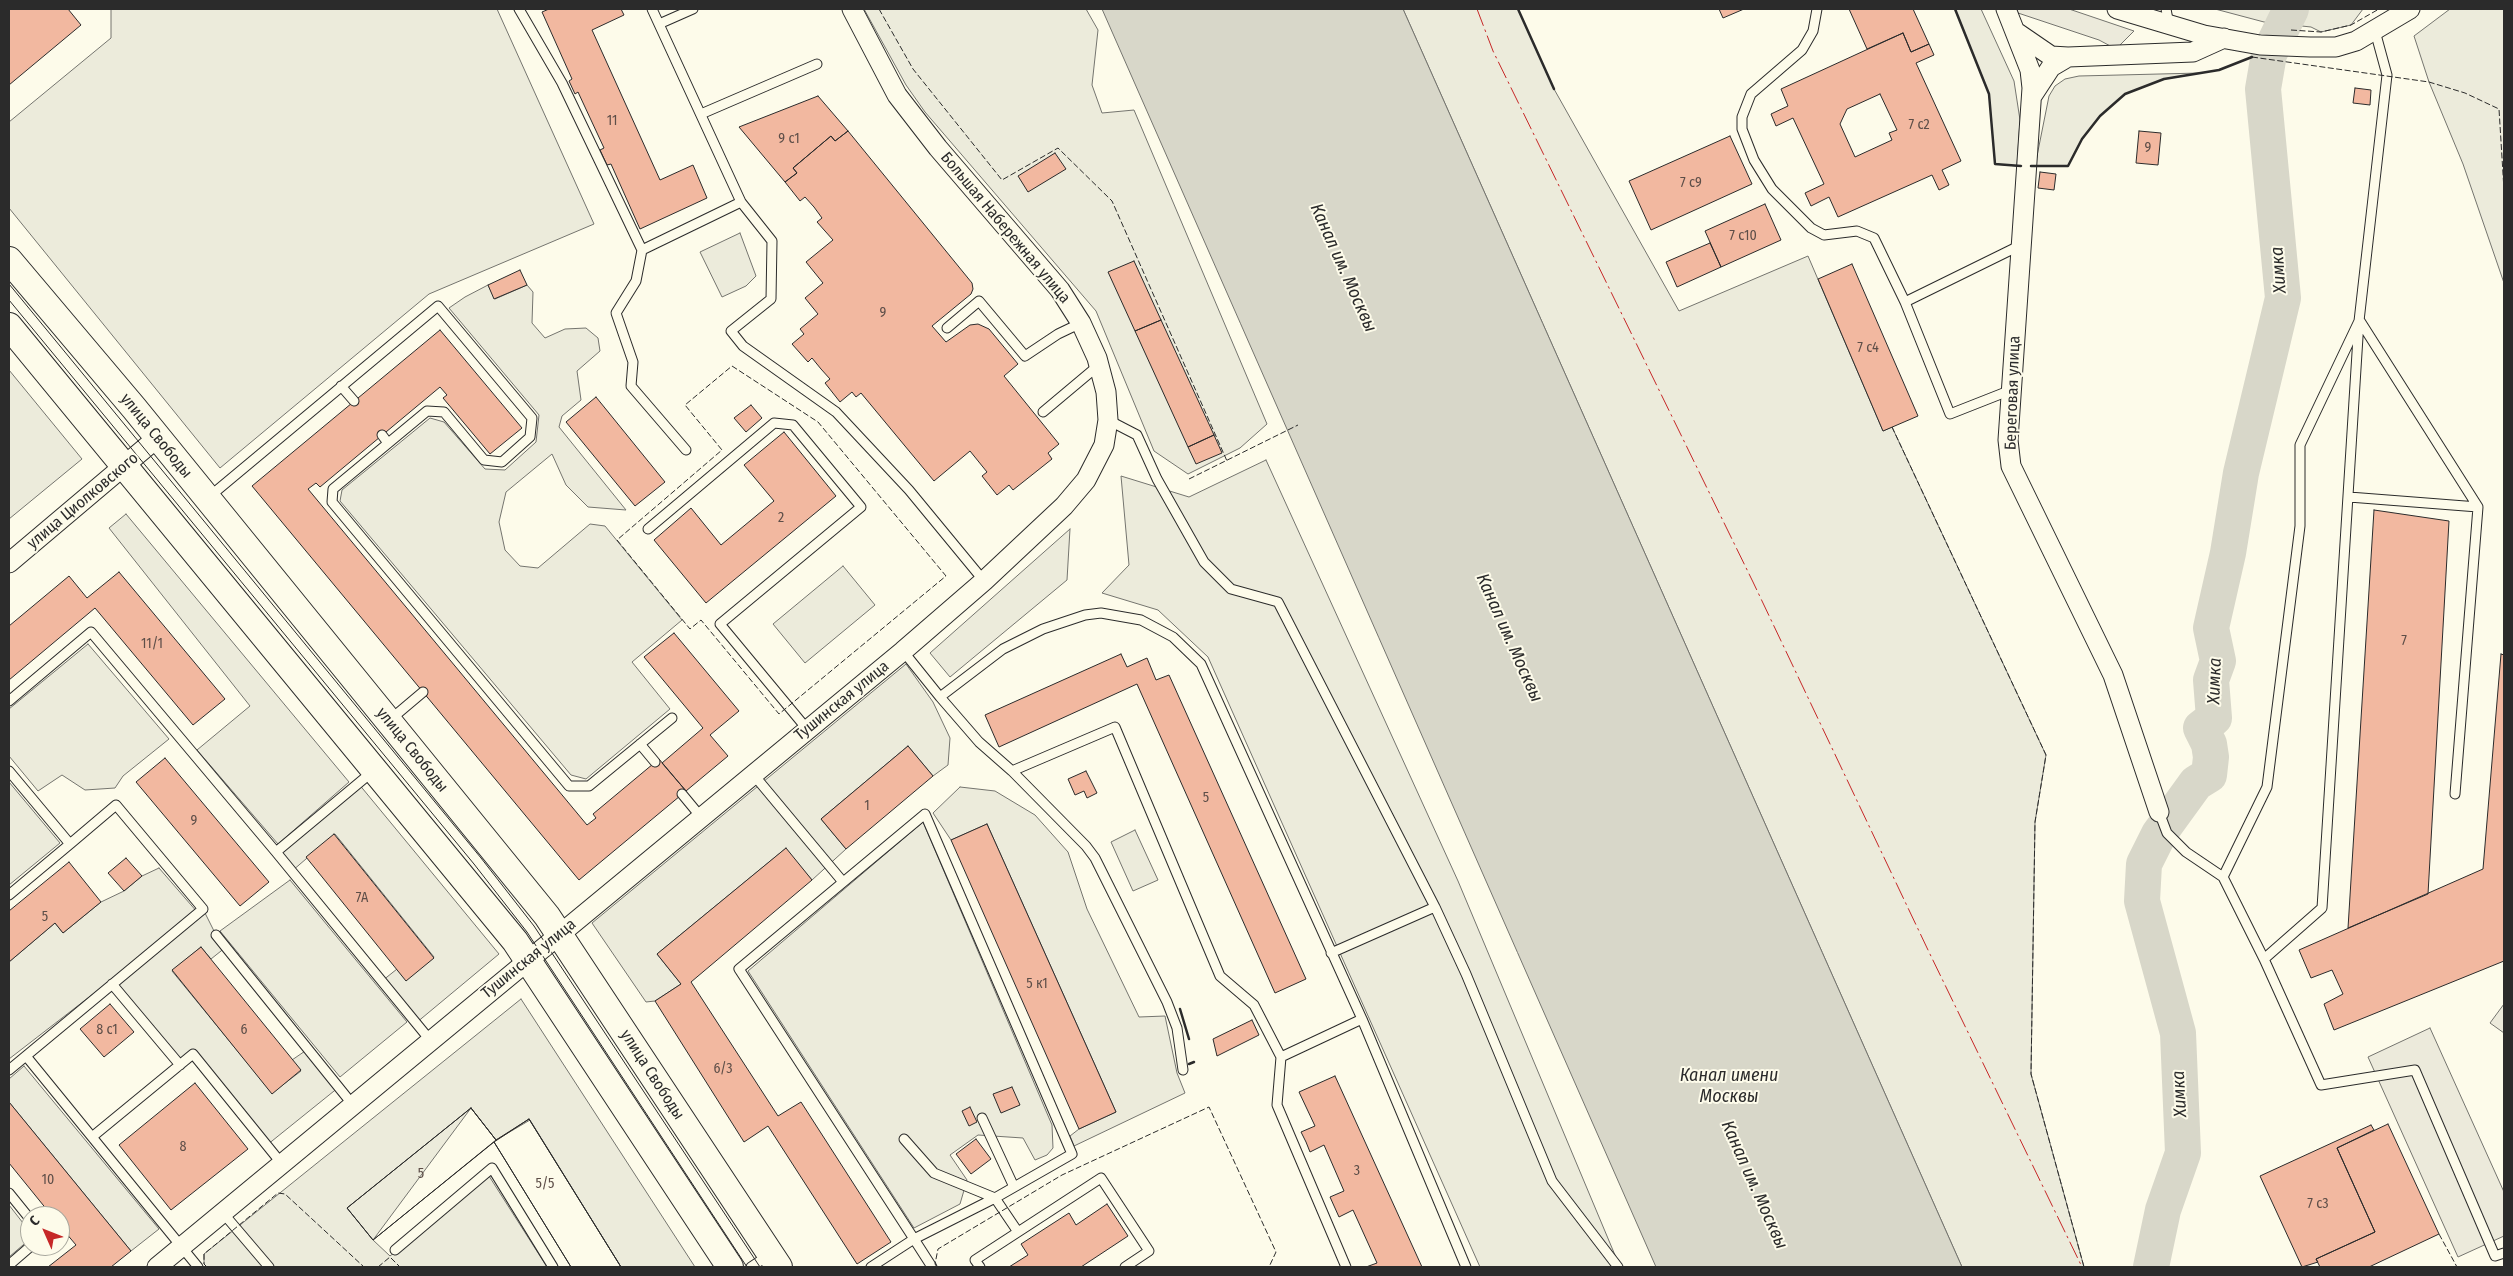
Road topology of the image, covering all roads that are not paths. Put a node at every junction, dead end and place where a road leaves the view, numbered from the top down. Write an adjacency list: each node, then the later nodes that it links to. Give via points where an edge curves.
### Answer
1 (519, 9): 19 (lane, via 562,83)
2 (652, 9): 10 (lane)
3 (694, 9): 10 (lane)
4 (852, 9): 23 (street, Большая Набережная улица, via 897,95 938,148 1060,290)
5 (1817, 9): 21 (lane, via 1813,31 1802,50 1751,94 1743,111 1742,129 1754,160 1772,189 1811,228 1824,235 1857,231 1874,238)
6 (2117, 9): 9 (street)
7 (2410, 9): 11 (street)
8 (2010, 16): 13 (street, via 2035,47 2051,56); 15 (street, Береговая улица, via 2030,70)
9 (2168, 17): 12 (street)
10 (659, 24): 16 (lane)
11 (2375, 31): 12 (street, via 2356,41 2336,46 2260,45); 22 (lane, via 2387,75)
12 (2224, 38): 13 (street, via 2193,52)
13 (2068, 57): 15 (street, via 2051,67)
14 (817, 64): 16 (lane)
15 (2032, 96): 18 (street, Береговая улица)
16 (701, 114): 17 (lane)
17 (741, 202): 19 (lane); 42 (lane, via 772,241 771,299 731,331 742,346 836,412 910,490)
18 (2021, 244): 21 (lane); 28 (street, Береговая улица)
19 (642, 250): 35 (lane, via 636,282 616,313 633,362 631,386)
20 (9, 260): 33 (main road, улица Свободы)
21 (1904, 302): 28 (lane, via 1950,414)
22 (2360, 321): 37 (lane); 39 (lane); 64 (lane, via 2300,445 2300,526 2267,787)
23 (1081, 323): 25 (lane, via 1025,356 979,301); 26 (street, Большая Набережная улица)
24 (9, 326): 36 (main road)
25 (947, 328)
26 (1099, 366): 30 (lane); 31 (street, Большая Набережная улица, via 1106,392)
27 (341, 386): 29 (lane); 34 (lane, via 438,306 532,418 530,437 502,462 484,460 444,412 427,411); 38 (lane)
28 (2011, 390): 60 (street, Береговая улица, via 2008,440 2011,466 2113,675)
29 (354, 401)
30 (1043, 412)
31 (1108, 420): 42 (street, Большая Набережная улица, via 1104,444 1086,480 1064,506); 67 (lane, via 1138,435 1158,479 1204,562 1231,589 1278,602)
32 (382, 435): 34 (lane)
33 (157, 438): 36 (street, улица Циолковского); 38 (main road, улица Свободы)
34 (388, 443): 44 (lane, via 333,489 332,502)
35 (686, 450)
36 (125, 465): 41 (street, улица Циолковского); 54 (main road)
37 (2349, 497): 39 (lane); 71 (lane, via 2322,908)
38 (206, 498): 50 (main road, улица Свободы)
39 (2478, 508): 59 (lane)
40 (648, 528): 51 (lane, via 774,423 793,425 861,507 720,624)
41 (9, 563)
42 (984, 581): 43 (street, Большая Набережная улица)
43 (903, 651): 47 (lane); 51 (street, Тушинская улица)
44 (462, 658): 45 (lane); 52 (lane, via 569,786 589,786)
45 (454, 665)
46 (423, 692): 50 (lane)
47 (940, 697): 56 (lane, via 979,742); 70 (lane, via 1003,649 1043,629 1085,615 1101,613 1141,620 1173,637 1201,664)
48 (9, 701): 63 (lane, via 91,632)
49 (672, 718): 52 (lane)
50 (388, 721): 68 (main road, улица Свободы)
51 (807, 729): 57 (street, Тушинская улица)
52 (640, 744): 53 (lane)
53 (655, 762)
54 (375, 769): 63 (lane); 72 (main road)
55 (9, 771): 62 (lane)
56 (1012, 771): 77 (lane, via 1115,727 1220,976 1254,1005); 80 (lane, via 1095,858 1167,1002 1177,1028)
57 (753, 774): 61 (street, Тушинская улица); 65 (lane)
58 (682, 794): 61 (lane)
59 (2455, 794)
60 (2159, 812): 64 (lane, via 2167,832 2186,852)
61 (701, 818): 68 (street, Тушинская улица)
62 (70, 844): 66 (lane); 73 (lane, via 116,805 203,909)
63 (276, 852): 75 (lane)
64 (2222, 877): 71 (lane)
65 (843, 882): 86 (lane, via 924,814 1072,1154); 92 (lane, via 739,970)
66 (9, 894)
67 (1434, 906): 70 (lane); 110 (lane, via 1466,974 1552,1181)
68 (560, 934): 72 (street, Тушинская улица); 97 (main road, улица Свободы)
69 (216, 935): 81 (lane)
70 (1330, 953): 74 (lane)
71 (2264, 958): 95 (lane, via 2321,1085 2415,1070 2495,1256)
72 (528, 960): 75 (street, Тушинская улица); 103 (main road)
73 (112, 984): 76 (lane); 78 (lane)
74 (1362, 1019): 77 (lane); 109 (lane)
75 (430, 1040): 81 (street, Тушинская улица)
76 (26, 1056): 79 (lane); 83 (lane)
77 (1281, 1057): 108 (lane, via 1277,1105)
78 (180, 1065): 83 (lane); 85 (lane, via 193,1054)
79 (9, 1070)
80 (1183, 1070)
81 (353, 1104): 85 (street, Тушинская улица)
82 (982, 1118): 86 (lane)
83 (92, 1137): 93 (lane)
84 (904, 1139): 88 (lane, via 934,1173)
85 (282, 1164): 90 (street, Тушинская улица)
86 (1014, 1187): 88 (lane)
87 (9, 1193): 89 (lane)
88 (995, 1198): 91 (lane); 92 (lane)
89 (20, 1207)
90 (222, 1213): 93 (street, Тушинская улица); 101 (lane)
91 (1018, 1232): 106 (lane, via 975,1260); 107 (lane, via 1101,1178 1149,1251)
92 (914, 1239): 104 (lane); 105 (lane)
93 (182, 1247): 99 (street, Тушинская улица); 100 (lane)
94 (395, 1250): 102 (lane, via 492,1168)
95 (2504, 1253)
96 (20, 1256): 98 (lane)
97 (766, 1263)
98 (9, 1265)
99 (157, 1267)
100 (198, 1267)
101 (269, 1267)
102 (553, 1267)
103 (730, 1267)
104 (871, 1267)
105 (932, 1267)
106 (980, 1267)
107 (1125, 1267)
108 (1346, 1267)
109 (1466, 1267)
110 (1618, 1267)

